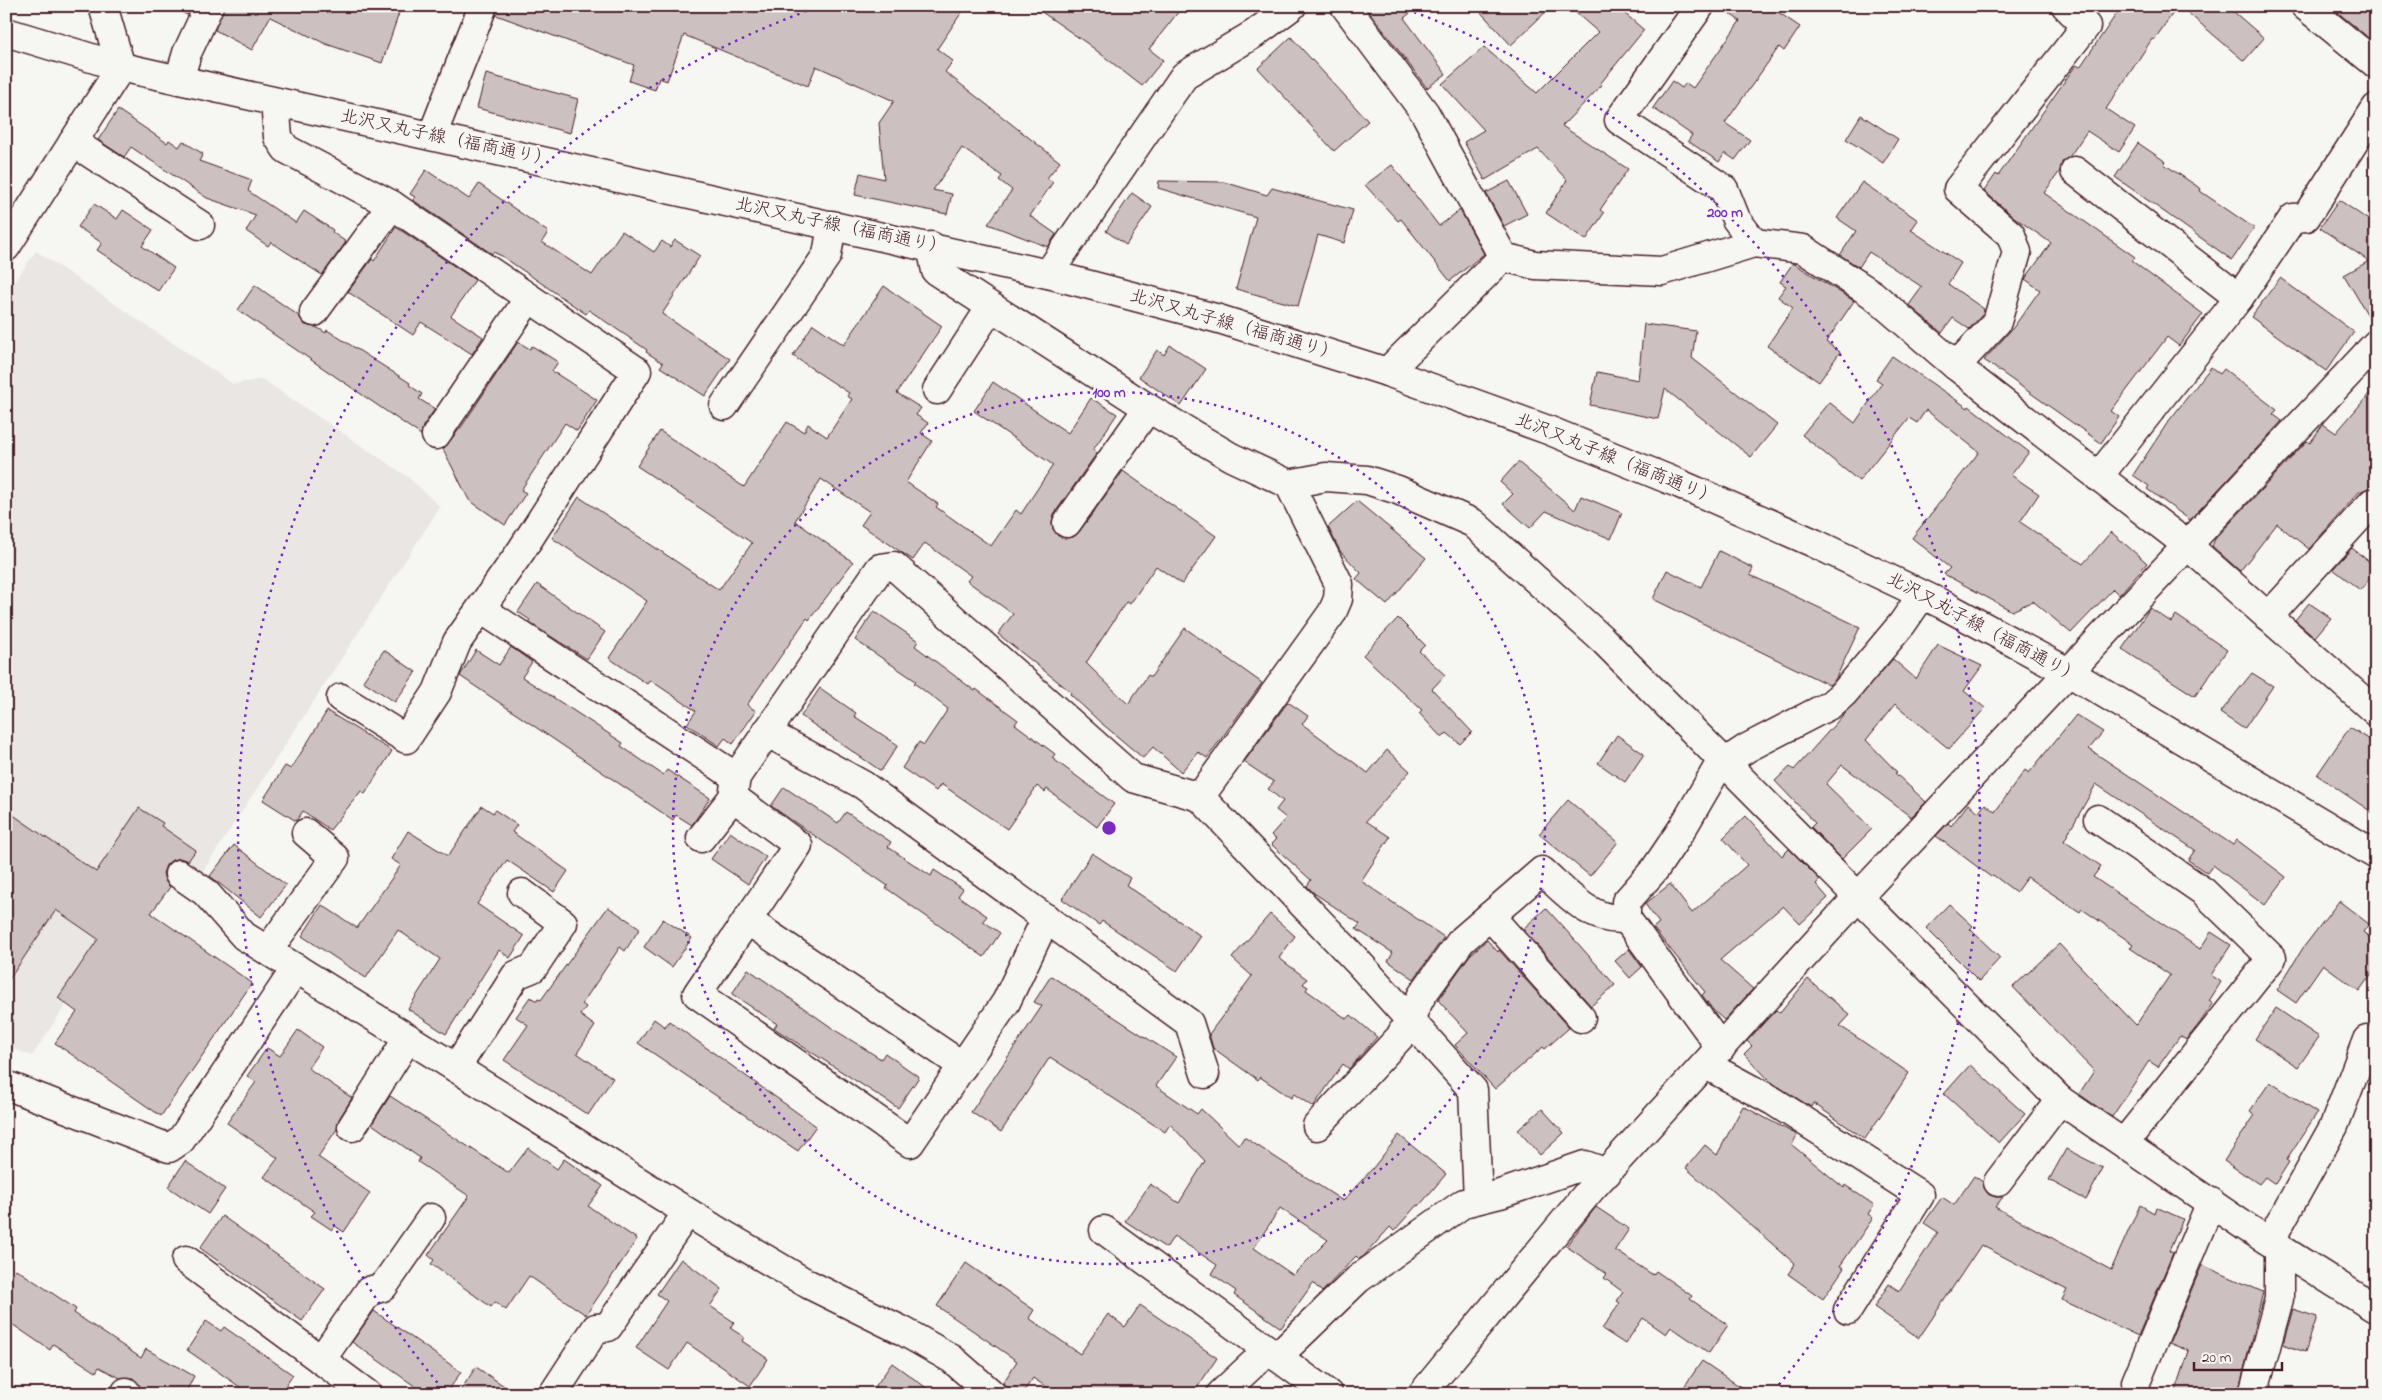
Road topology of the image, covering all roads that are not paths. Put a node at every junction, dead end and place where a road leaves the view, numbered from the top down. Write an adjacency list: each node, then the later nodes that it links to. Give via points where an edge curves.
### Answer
1 (103, 6): 11 (street)
2 (209, 6): 12 (street, via 187,53)
3 (483, 6): 15 (street)
4 (1292, 6): 25 (street, via 1254,34 1184,76)
5 (1345, 6): 24 (street, via 1425,113)
6 (1700, 6): 21 (street, via 1619,120 1724,189 1736,219)
7 (2066, 6): 31 (street, via 2086,26 1958,189 2011,235 2017,252 1997,322)
8 (2304, 6): 10 (street)
9 (6, 32): 11 (street, 北沢又丸子線（福商通り）)
10 (2376, 64)
11 (121, 67): 12 (street, 北沢又丸子線（福商通り）); 16 (street)
12 (179, 80): 13 (street, 北沢又丸子線（福商通り）)
13 (275, 102): 15 (street, 北沢又丸子線（福商通り）); 18 (street, via 278,137 286,149)
14 (2376, 108): 27 (street, via 2306,217 2293,218)
15 (432, 136): 20 (street, 北沢又丸子線（福商通り）)
16 (73, 142): 19 (street); 23 (street)
17 (2075, 171): 27 (street)
18 (392, 205): 26 (street); 29 (street)
19 (200, 225)
20 (832, 225): 22 (street, 北沢又丸子線（福商通り）); 34 (street, via 827,255)
21 (1754, 243): 24 (street, via 1662,271 1535,265); 31 (street, via 1803,249 1872,294)
22 (931, 246): 25 (street, 北沢又丸子線（福商通り）); 28 (street, via 936,271)
23 (6, 247)
24 (1503, 256): 32 (street)
25 (1048, 274): 32 (street, 北沢又丸子線（福商通り）, via 1219,319)
26 (529, 298): 36 (street); 43 (street, via 637,371)
27 (2239, 298): 37 (street)
28 (991, 307): 33 (street); 35 (street)
29 (314, 312)
30 (2376, 344): 41 (street)
31 (1956, 366): 37 (street)
32 (1387, 372): 42 (street, 北沢又丸子線（福商通り）, via 1548,430 1680,484)
33 (937, 390)
34 (724, 406)
35 (1148, 408): 38 (street, via 1231,458); 40 (street)
36 (436, 435)
37 (2098, 477): 41 (street)
38 (1289, 484): 49 (street, via 1326,477 1367,480 1474,523 1603,640); 51 (street, via 1339,584 1338,599 1332,613)
39 (2372, 503): 44 (street)
40 (1067, 523)
41 (2188, 545): 44 (street); 45 (street)
42 (1922, 595): 45 (street, 北沢又丸子線（福商通り）); 49 (street, via 1844,693 1830,705 1747,748)
43 (481, 609): 46 (street, via 457,642 437,692 406,739); 50 (street)
44 (2268, 616): 47 (street)
45 (2070, 673): 55 (street, 北沢又丸子線（福商通り）); 58 (street)
46 (342, 698)
47 (2376, 712)
48 (766, 732): 50 (street); 51 (street, via 880,568 894,566 1133,778); 60 (street, via 863,785)
49 (1727, 763): 58 (street); 61 (street, via 1718,767 1655,869 1626,902)
50 (735, 787): 54 (street); 62 (street, via 798,845)
51 (1200, 797): 66 (street)
52 (2098, 819): 77 (street, via 2204,892 2272,958)
53 (306, 833): 63 (street, via 336,858)
54 (701, 838)
55 (2376, 855)
56 (179, 874): 63 (street, via 206,892 244,936)
57 (522, 893): 71 (street, via 563,923 533,968 516,975)
58 (1857, 898): 69 (street); 74 (street)
59 (1490, 916): 61 (street, via 1542,871 1591,913 1617,920); 65 (street); 66 (street, via 1461,940 1422,995)
60 (1046, 918): 70 (street, via 1006,1002); 72 (street, via 1189,1023)
61 (1626, 918): 69 (street)
62 (747, 920): 70 (street); 70 (street, via 697,994 910,1143)
63 (268, 950): 64 (street)
64 (296, 968): 67 (street); 73 (street, via 181,1140 169,1148)
65 (1581, 1018)
66 (1410, 1019): 75 (street, via 1400,1037); 80 (street, via 1472,1090)
67 (408, 1038): 71 (street); 76 (street)
68 (2367, 1040): 85 (street, via 2334,1126)
69 (1713, 1056): 78 (street); 88 (street, via 1773,1100 1920,1195)
70 (963, 1066)
71 (456, 1068): 82 (street)
72 (1205, 1074)
73 (6, 1085)
74 (2060, 1100): 77 (street); 79 (street)
75 (1317, 1126)
76 (352, 1127)
77 (2124, 1143): 81 (street)
78 (1607, 1173): 80 (street, via 1584,1165); 97 (street)
79 (1998, 1182)
80 (1478, 1199): 89 (street, via 1464,1203 1358,1279)
81 (2211, 1202): 85 (street); 91 (street)
82 (688, 1213): 93 (street, via 608,1327 596,1328); 94 (street, via 808,1284 952,1359)
83 (431, 1218): 90 (street, via 383,1287 369,1291)
84 (1104, 1230): 89 (street)
85 (2274, 1243): 87 (street); 98 (street, via 2279,1298)
86 (186, 1260): 90 (street)
87 (2376, 1309)
88 (1848, 1310)
89 (1273, 1354): 95 (street); 96 (street)
90 (321, 1360): 92 (street)
91 (2136, 1382)
92 (367, 1394)
93 (553, 1394)
94 (992, 1394)
95 (1221, 1394)
96 (1328, 1394)
97 (1422, 1394)
98 (2253, 1394)

